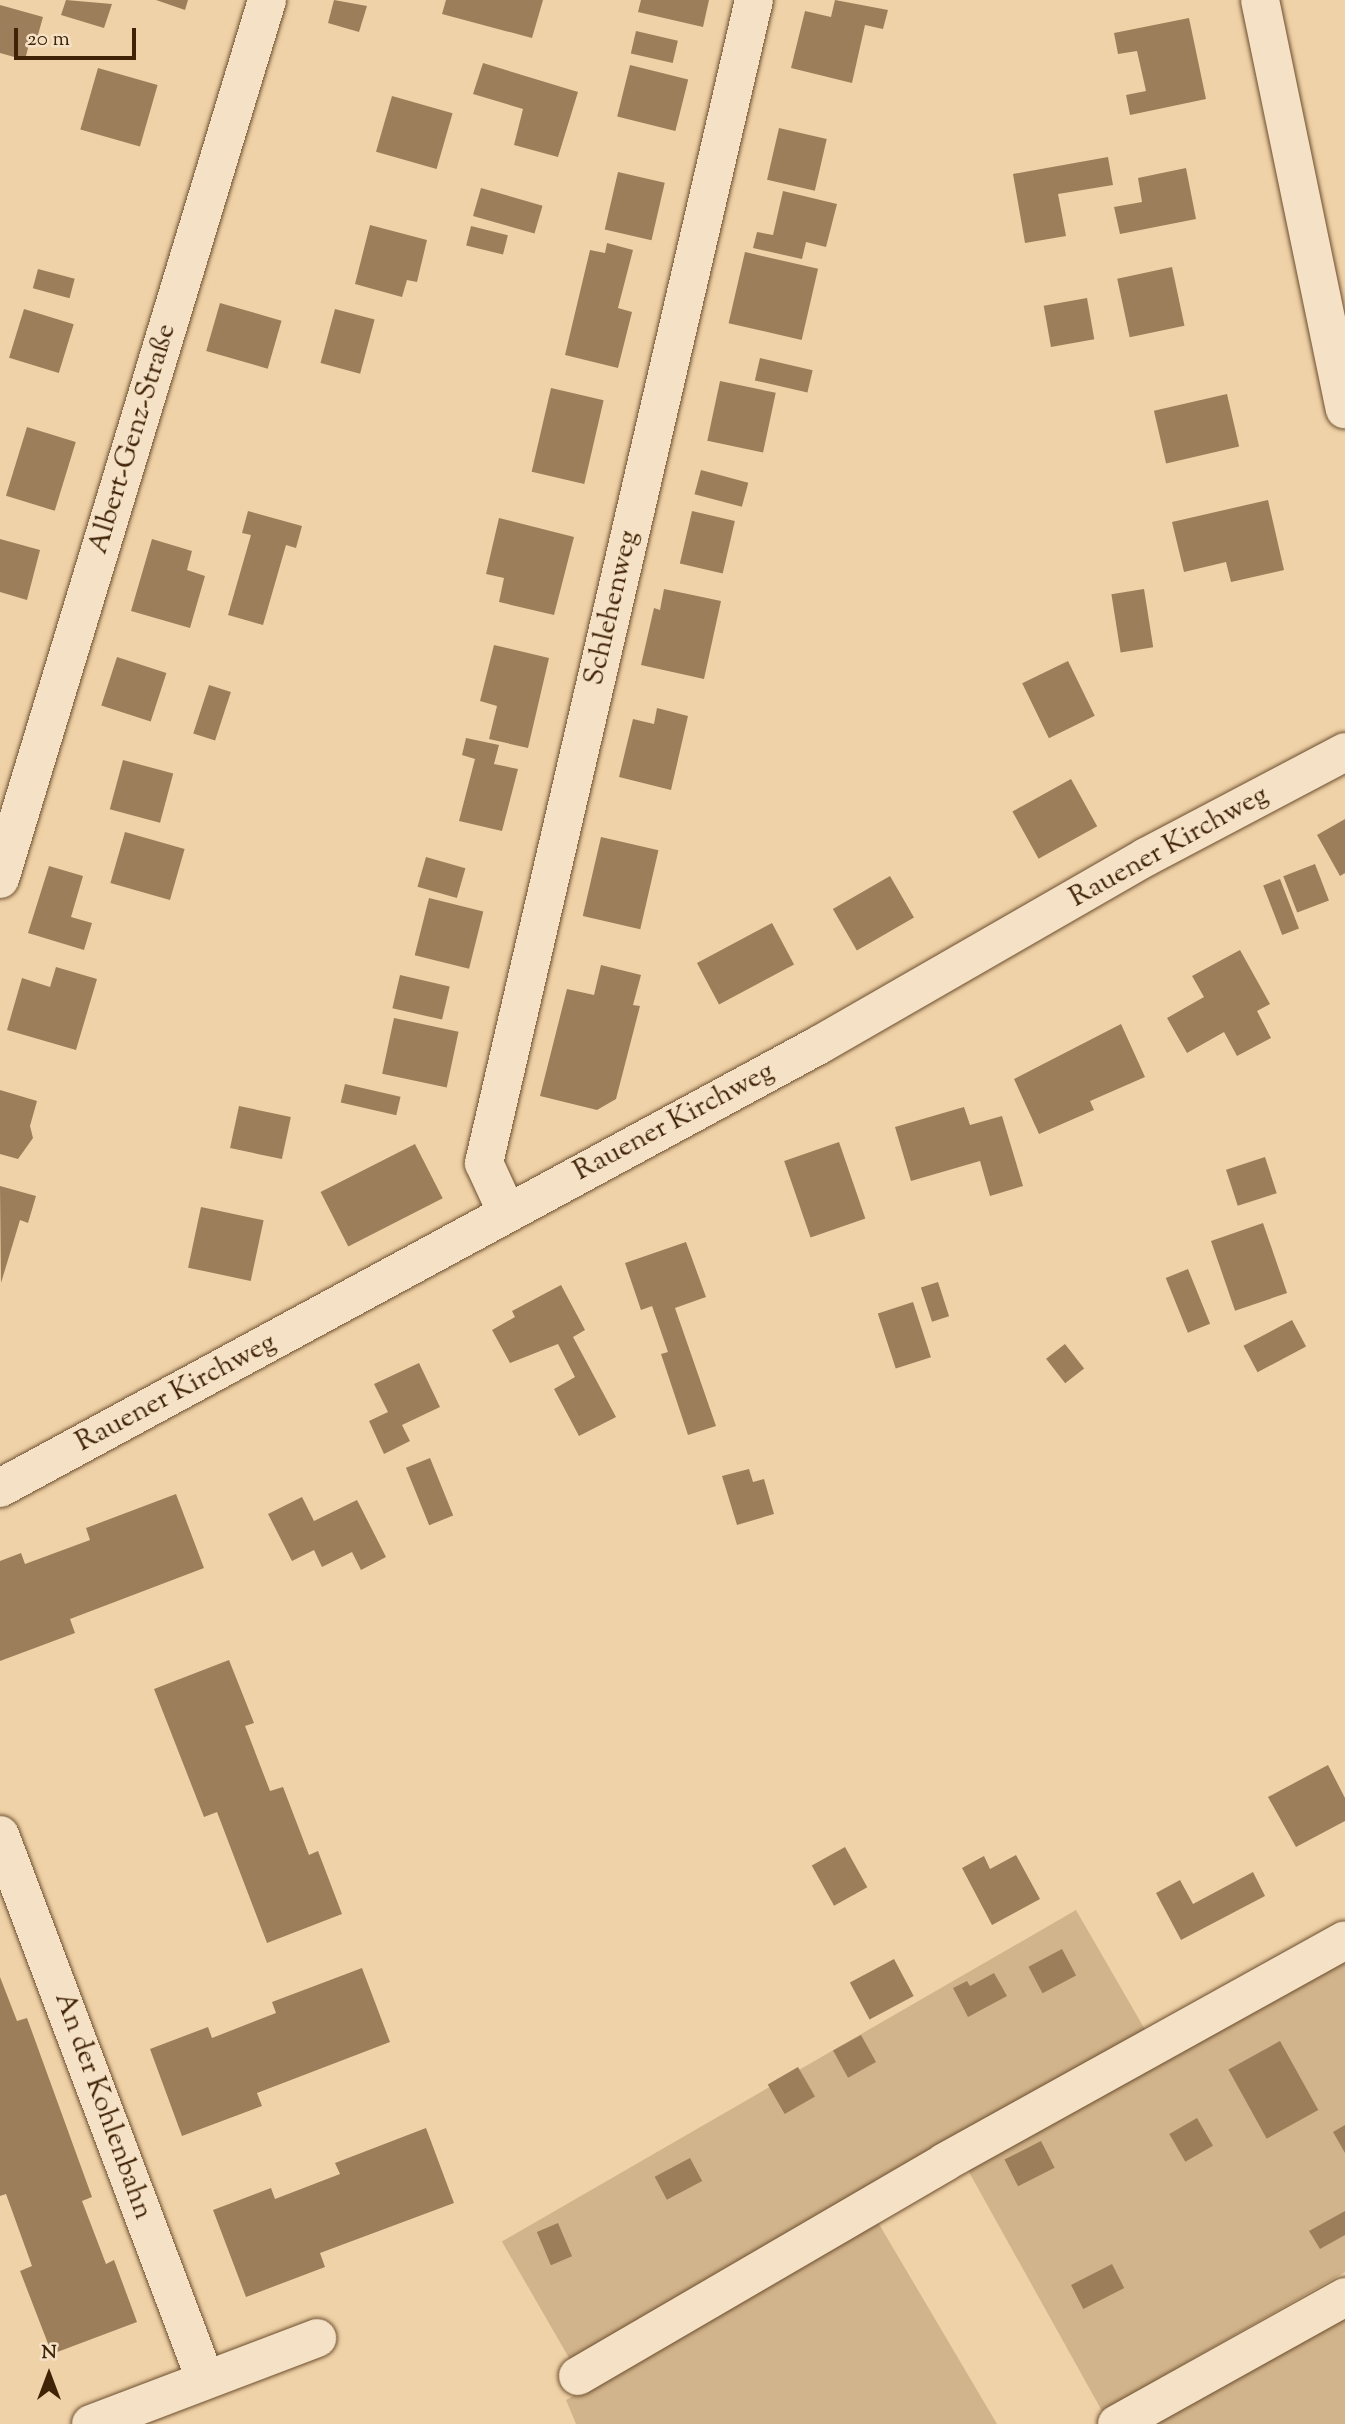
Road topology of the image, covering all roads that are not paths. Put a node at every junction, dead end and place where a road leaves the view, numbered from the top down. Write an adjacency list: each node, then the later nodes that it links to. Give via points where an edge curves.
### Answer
1 (267, 0): 6 (street, Albert-Genz-Straße)
2 (754, 0): 7 (street, Schlehenweg, via 484,1163)
3 (1260, 0): 4 (street)
4 (1345, 409)
5 (1345, 752): 7 (street, Rauener Kirchweg, via 1146,857 819,1045)
6 (0, 879)
7 (507, 1213): 8 (street, Rauener Kirchweg)
8 (0, 1488)
9 (0, 1835): 14 (street, An der Kohlenbahn)
10 (1345, 1940): 13 (street, via 945,2162)
11 (1345, 2297): 16 (street)
12 (317, 2338): 14 (street)
13 (578, 2376)
14 (205, 2379): 15 (street)
15 (91, 2424)
16 (1117, 2424)

